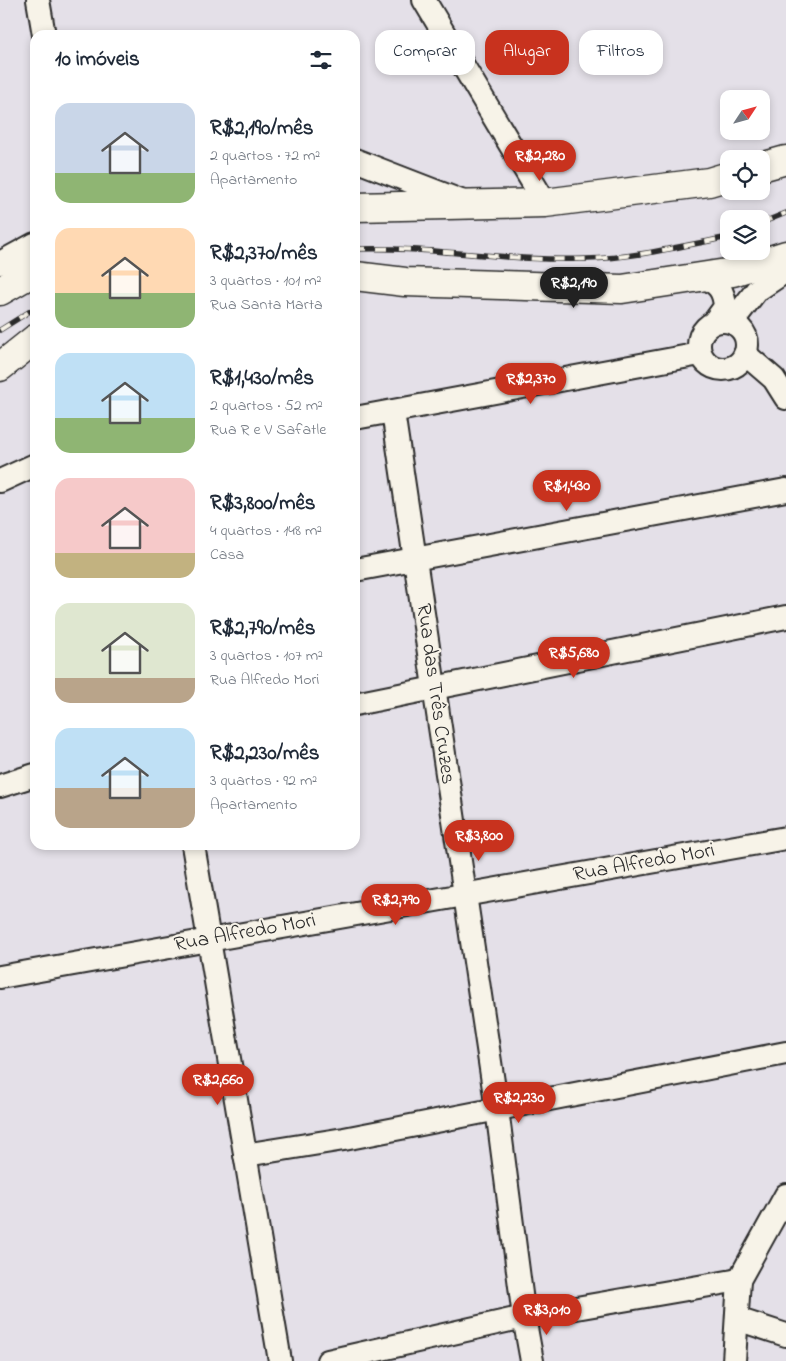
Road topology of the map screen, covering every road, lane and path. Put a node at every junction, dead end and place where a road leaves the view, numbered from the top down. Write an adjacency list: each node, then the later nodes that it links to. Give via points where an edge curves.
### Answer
1 (38, 0): 3 (street)
2 (424, 0): 8 (street)
3 (43, 30)
4 (786, 160): 6 (street)
5 (360, 162): 9 (street)
6 (770, 164)
7 (720, 179): 8 (street)
8 (545, 203): 9 (street)
9 (472, 205): 10 (street)
10 (360, 207)
11 (30, 247): 13 (street)
12 (786, 255): 16 (street, via 733,272)
13 (0, 264)
14 (786, 271): 19 (street, via 756,291)
15 (30, 274): 18 (street)
16 (703, 276): 17 (street, via 622,289 406,282); 19 (street, via 717,284 724,294)
17 (360, 277)
18 (0, 291)
19 (723, 322): 21 (street, via 706,327 701,335); 22 (street, via 745,335)
20 (30, 343): 23 (street)
21 (700, 354): 22 (street, via 713,367 723,369 740,362); 25 (street)
22 (745, 354): 24 (street, via 774,379)
23 (0, 367)
24 (786, 398)
25 (393, 412): 26 (street); 30 (street, Rua das Três Cruzes)
26 (360, 417)
27 (30, 468): 28 (street)
28 (0, 481)
29 (786, 490): 30 (street)
30 (415, 559): 31 (street); 33 (street, Rua das Três Cruzes)
31 (360, 569)
32 (786, 617): 33 (street)
33 (434, 689): 34 (street); 39 (street, Rua das Três Cruzes)
34 (360, 703)
35 (30, 777): 36 (street)
36 (0, 786)
37 (786, 838): 39 (street, Rua Alfredo Mori)
38 (194, 850): 40 (street)
39 (465, 895): 40 (street, Rua Alfredo Mori); 43 (street, Rua das Três Cruzes)
40 (208, 939): 41 (street, Rua Alfredo Mori); 44 (street)
41 (0, 977)
42 (786, 1053): 43 (street)
43 (497, 1109): 44 (street); 47 (street, Rua das Três Cruzes)
44 (245, 1155): 51 (street)
45 (786, 1194): 46 (street)
46 (739, 1280): 47 (street); 48 (street)
47 (524, 1318): 52 (street); 53 (street, Rua das Três Cruzes)
48 (737, 1319): 49 (street); 50 (street)
49 (786, 1335)
50 (738, 1358)
51 (280, 1361)
52 (328, 1361)
53 (532, 1361)

